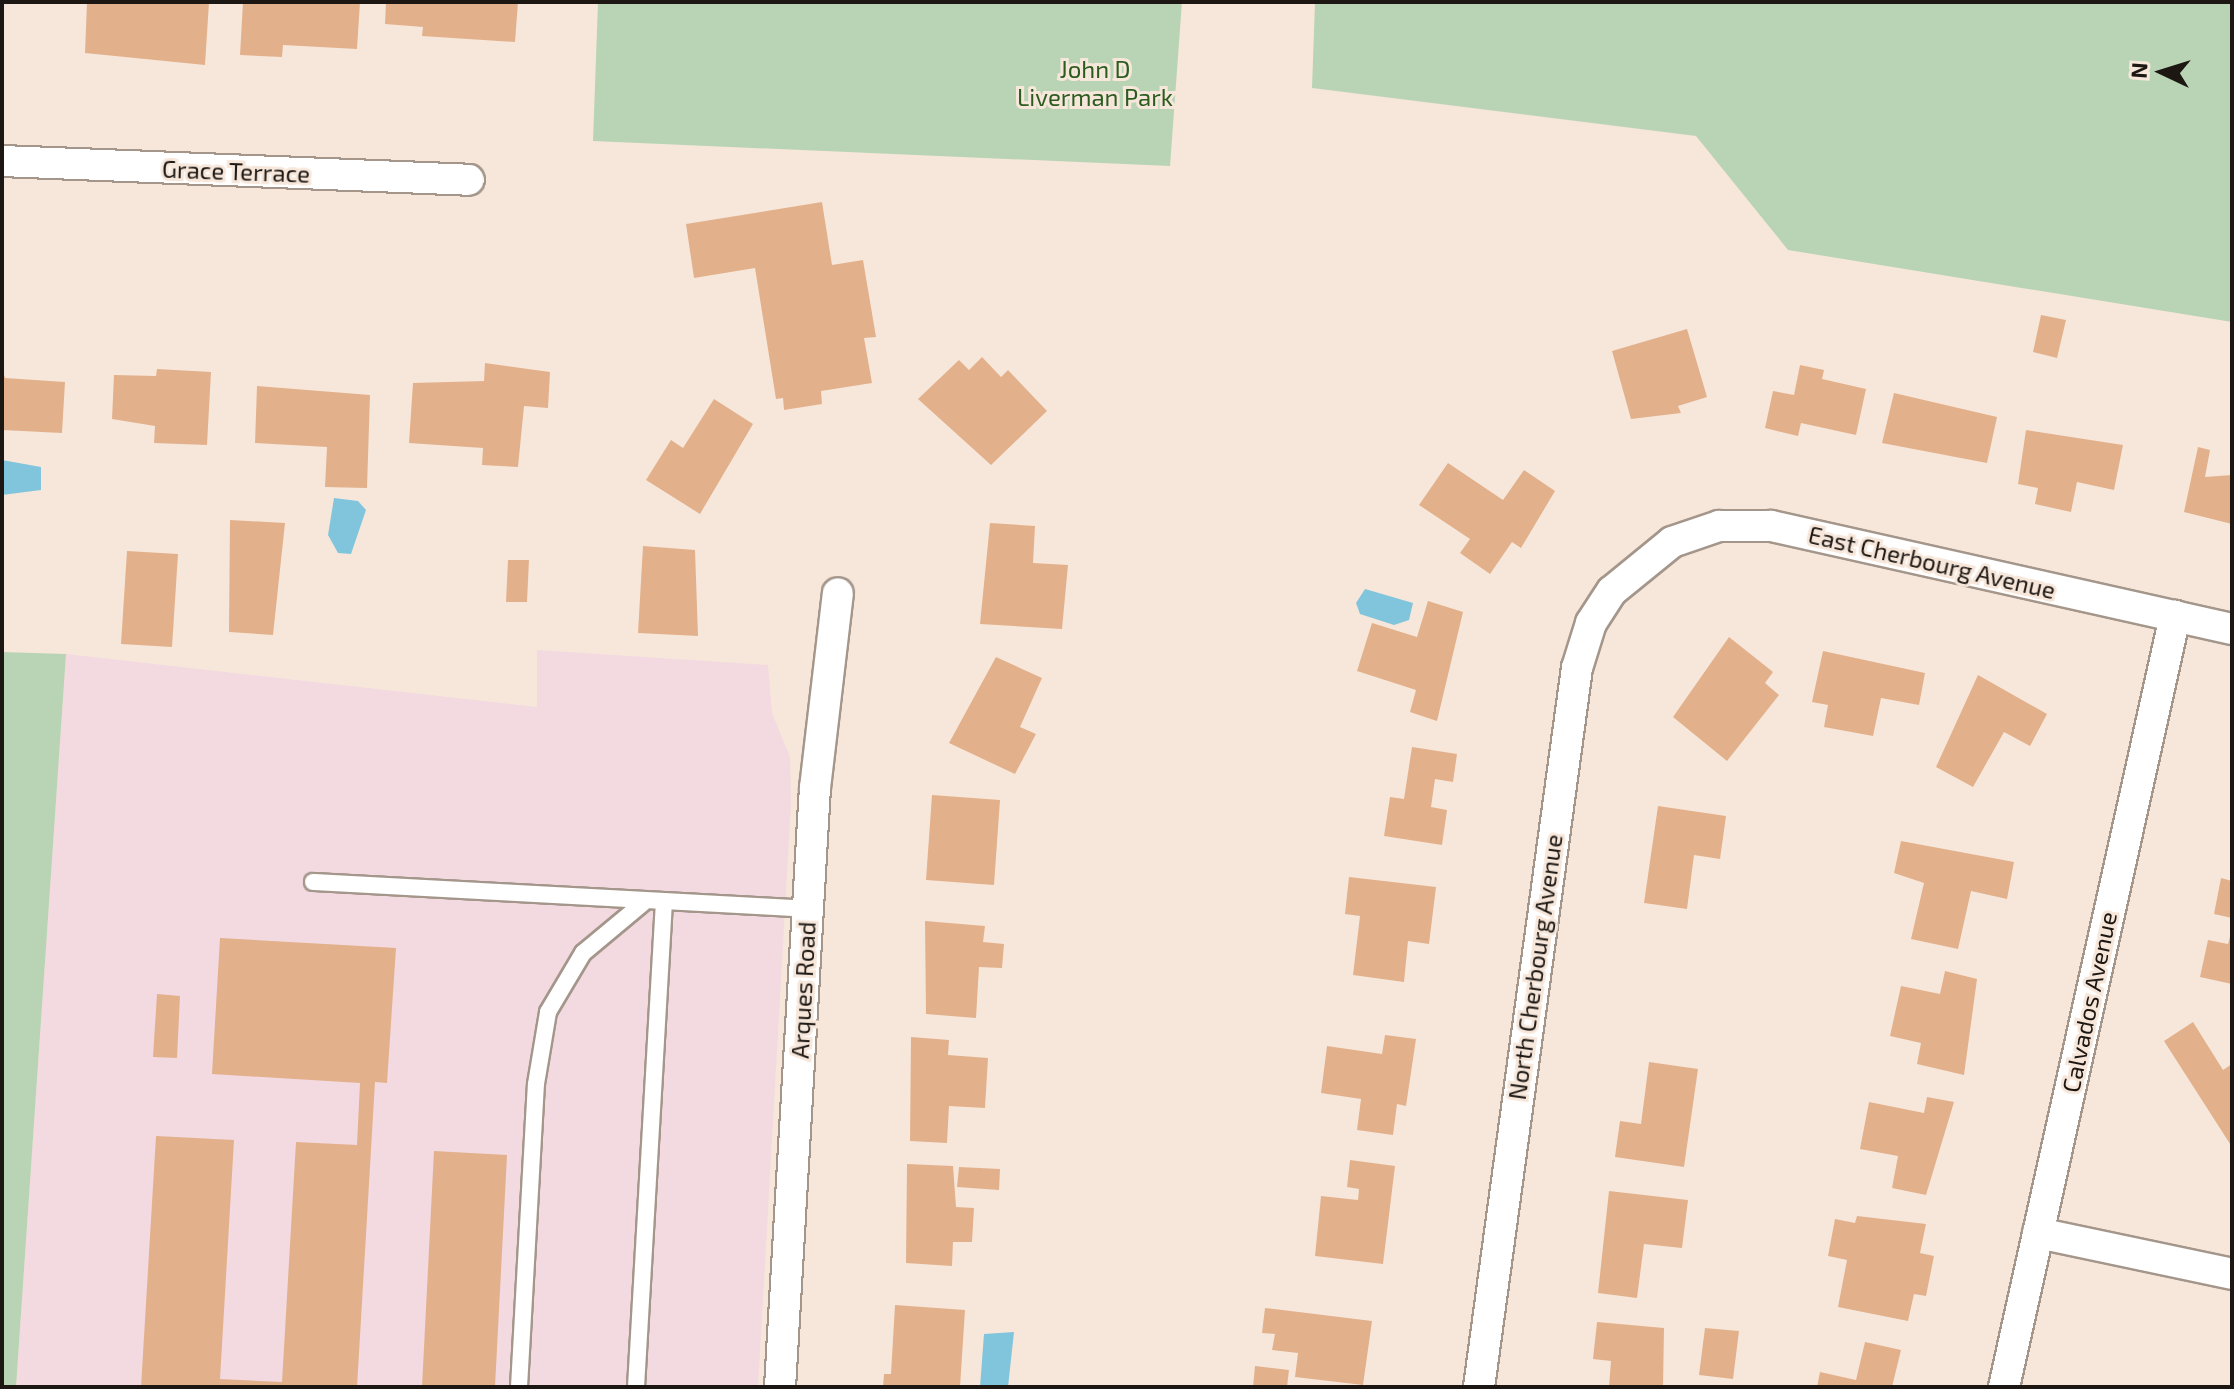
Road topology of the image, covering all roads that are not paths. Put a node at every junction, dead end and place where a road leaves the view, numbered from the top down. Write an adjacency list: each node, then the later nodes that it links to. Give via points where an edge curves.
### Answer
1 (2, 161): 2 (street, Grace Terrace)
2 (469, 180)
3 (1638, 565): 5 (street, East Cherbourg Avenue, via 1672,542 1719,526 1771,526); 16 (street, North Cherbourg Avenue, via 1591,623 1577,668)
4 (838, 593): 10 (street, Arques Road)
5 (2175, 616): 6 (street, East Cherbourg Avenue); 11 (street, Calvados Avenue)
6 (2232, 629)
7 (313, 882): 8 (lane)
8 (643, 903): 9 (lane); 13 (lane, via 583,953 548,1012 536,1084)
9 (664, 904): 10 (lane); 14 (lane)
10 (808, 909): 15 (street, Arques Road)
11 (2038, 1233): 12 (street); 17 (street, Calvados Avenue)
12 (2232, 1274)
13 (519, 1387)
14 (636, 1387)
15 (780, 1387)
16 (1479, 1387)
17 (2004, 1387)

